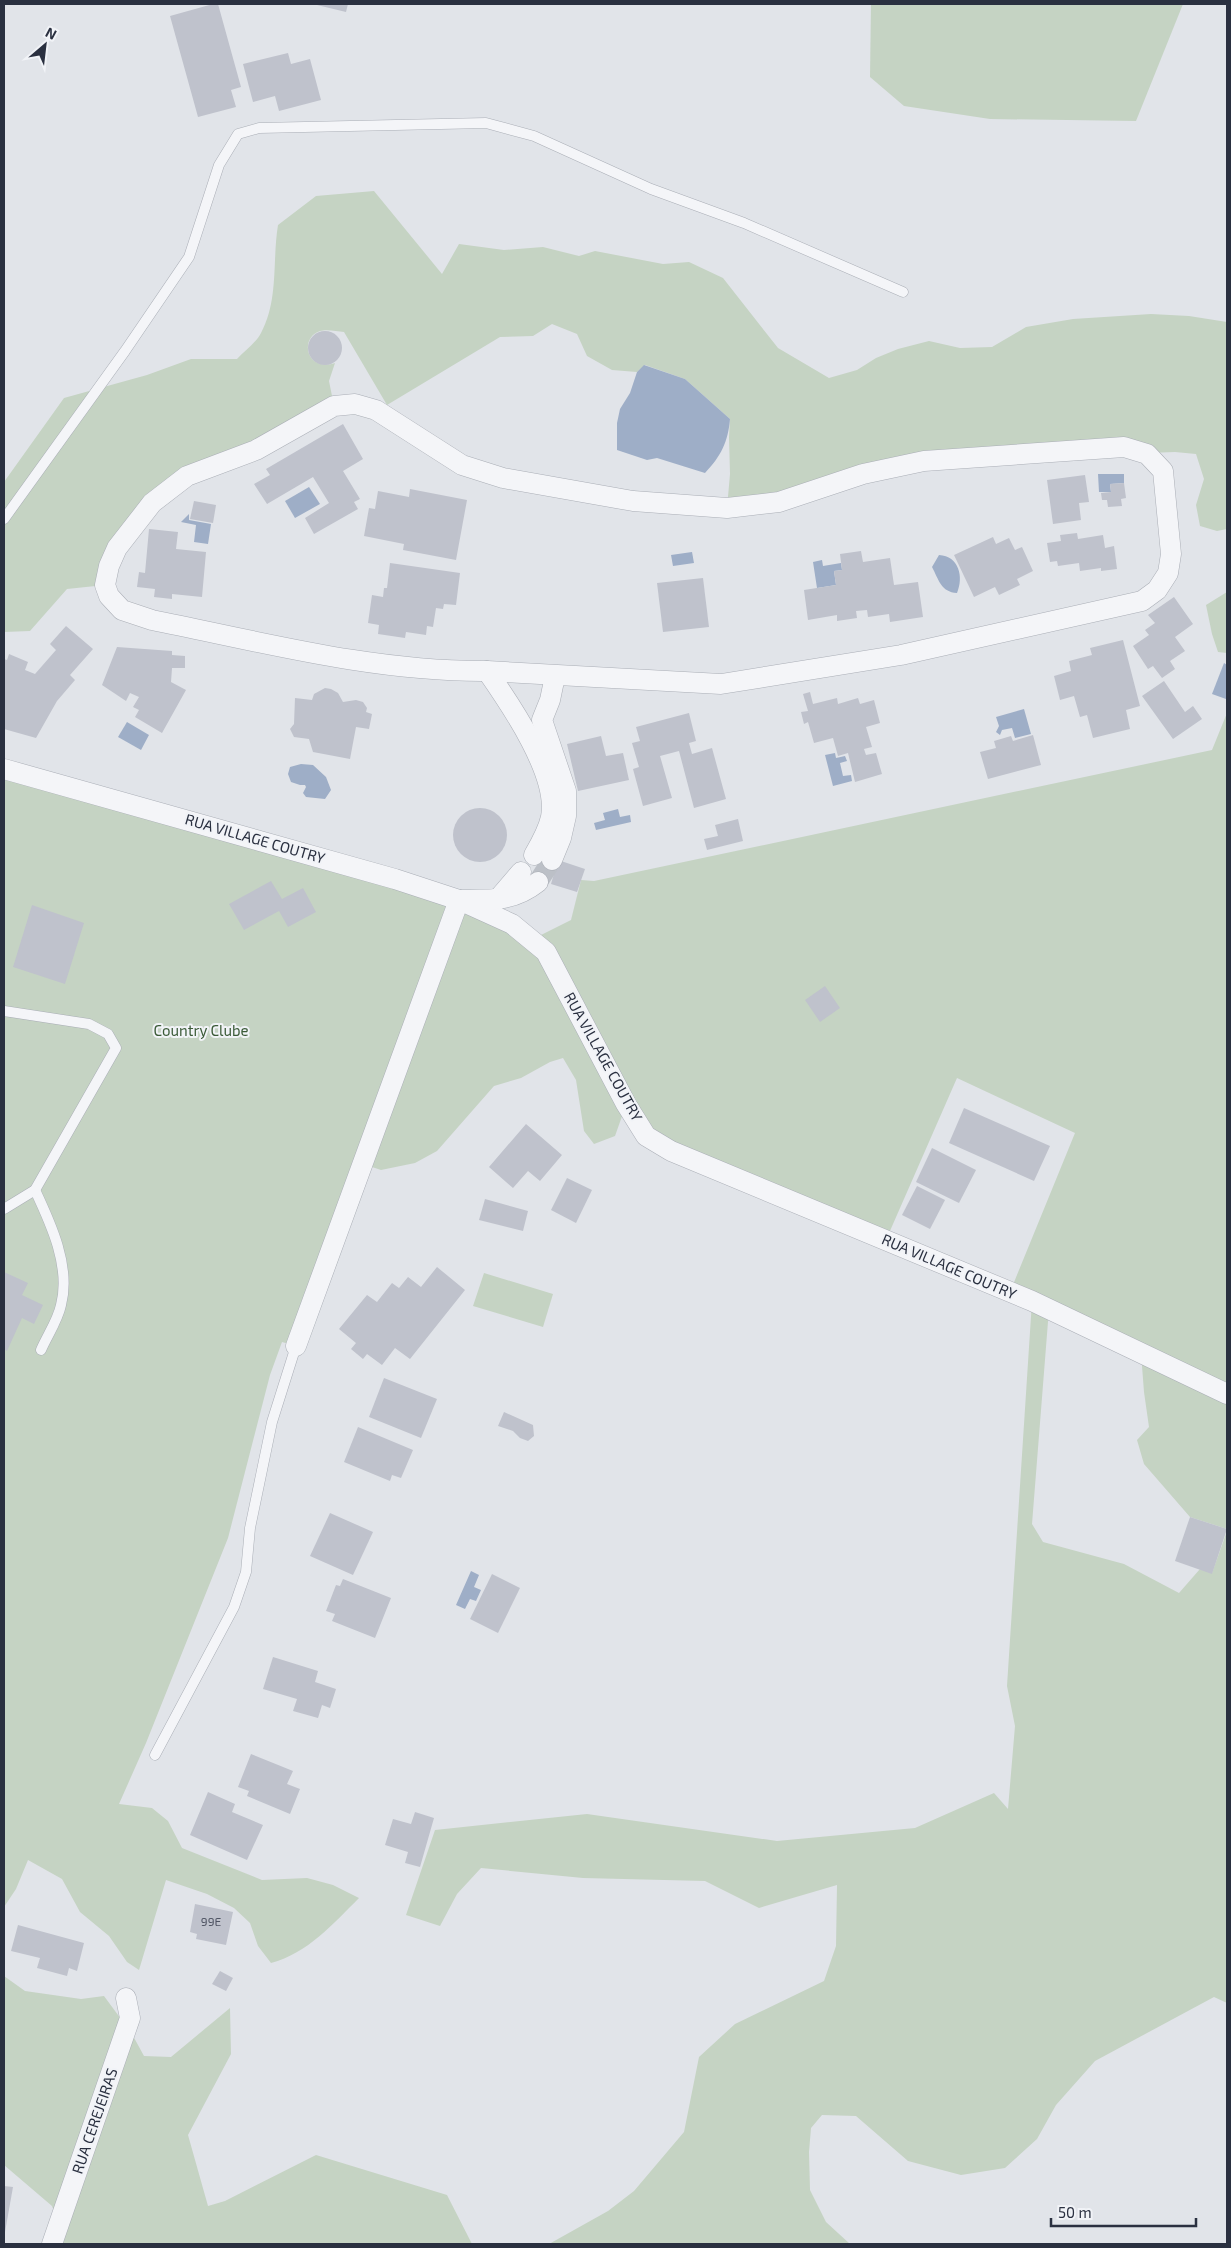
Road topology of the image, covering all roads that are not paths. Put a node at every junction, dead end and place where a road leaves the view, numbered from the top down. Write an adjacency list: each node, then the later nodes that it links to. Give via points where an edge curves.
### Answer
1 (903, 292): 2 (lane, via 744,224 651,189 534,136 486,123 259,128 238,134 219,165 189,257)
2 (4, 519)
3 (487, 670): 4 (street); 4 (street, via 519,718 543,769 551,815 543,858 561,838 566,816 566,791 542,720); 4 (street, via 454,671 339,658 152,620 122,610 109,596 106,585 108,566 117,548 152,503 187,476 256,450 334,406 355,404 376,410 462,465 503,478 634,501 727,508 770,503 863,474 924,461 1124,447 1147,454 1163,471 1171,554 1168,573 1158,590 1142,601 901,655 721,684)
4 (555, 676)
5 (4, 768): 7 (street, RUA VILLAGE COUTRY, via 386,876)
6 (530, 877): 7 (street, via 525,892 497,900)
7 (459, 900): 11 (street); 13 (street, RUA VILLAGE COUTRY, via 512,924 546,952 646,1136 671,1150 1049,1309)
8 (4, 1011): 9 (lane, via 88,1024 108,1034 116,1048)
9 (35, 1190): 10 (lane); 12 (lane, via 51,1225 65,1281 61,1306)
10 (4, 1209)
11 (296, 1346): 14 (lane, via 272,1422 250,1528 246,1572 234,1607)
12 (40, 1350)
13 (1227, 1394)
14 (155, 1756)
15 (126, 1998): 16 (street, RUA CEREJEIRAS, via 130,2018)
16 (52, 2244)

